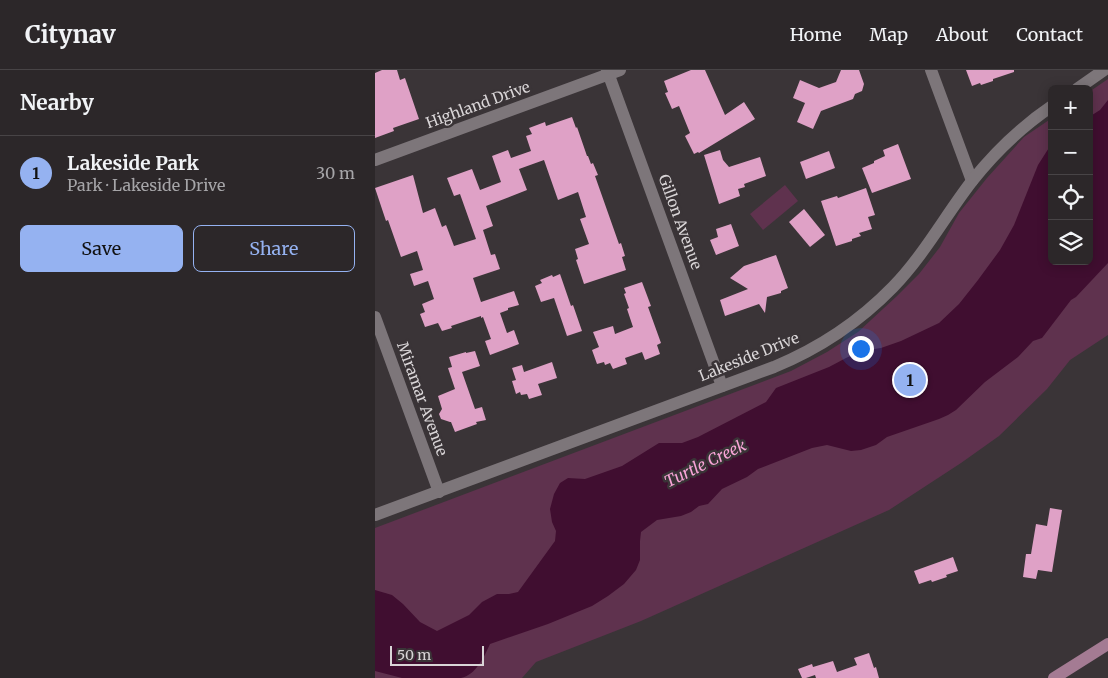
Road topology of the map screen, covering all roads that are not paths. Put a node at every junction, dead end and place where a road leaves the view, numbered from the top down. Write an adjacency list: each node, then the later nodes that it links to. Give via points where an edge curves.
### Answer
1 (931, 70): 7 (street)
2 (1104, 70): 4 (street)
3 (612, 71): 6 (street, Highland Drive); 9 (street, Gillon Avenue)
4 (1083, 85)
5 (1048, 109): 7 (street, Lakeside Drive, via 1016,134)
6 (375, 160)
7 (972, 181): 9 (street, Lakeside Drive, via 917,259 870,309 825,343 799,357)
8 (375, 317): 10 (street, Miramar Avenue)
9 (722, 386): 10 (street, Lakeside Drive)
10 (439, 492): 11 (street, Lakeside Drive)
11 (375, 515)
12 (1108, 644): 13 (main road)
13 (1054, 678)

